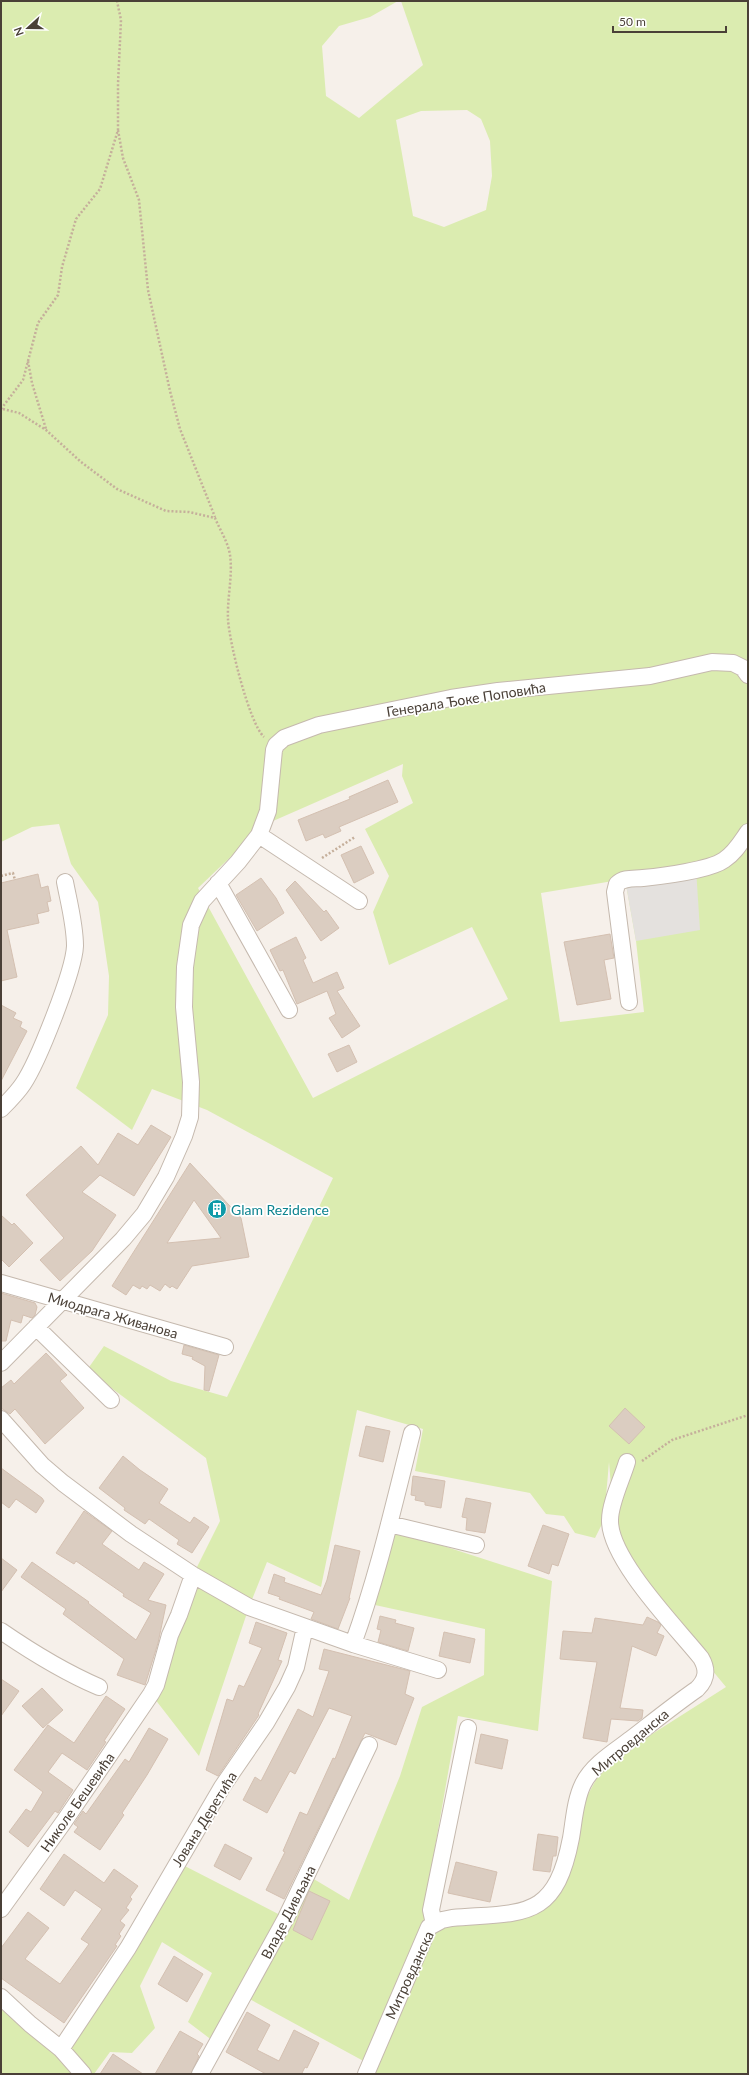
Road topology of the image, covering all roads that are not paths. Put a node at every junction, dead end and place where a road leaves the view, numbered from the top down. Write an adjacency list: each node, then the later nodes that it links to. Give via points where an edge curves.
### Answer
1 (748, 675): 3 (street, Генерала Ђоке Поповића, via 743,668 733,663 712,662 650,676 498,691 319,725 284,738 276,745 268,811)
2 (748, 832): 7 (street, via 735,851 713,866 625,879 617,884 615,892)
3 (259, 835): 5 (street); 6 (street)
4 (65, 882): 9 (street, via 75,947 70,970 33,1065 24,1083)
5 (218, 883): 8 (street); 11 (street, via 202,901 188,938 184,1008 191,1100 190,1117 184,1136 166,1177 144,1214 123,1239)
6 (359, 901)
7 (629, 1002)
8 (289, 1010)
9 (1, 1109)
10 (1, 1283): 11 (street, Миодрага Живанова)
11 (62, 1300): 12 (street); 13 (street, Миодрага Живанова)
12 (36, 1327): 14 (street); 15 (street)
13 (225, 1347)
14 (1, 1363)
15 (111, 1400)
16 (1, 1419): 21 (street, via 42,1465 63,1483 131,1534)
17 (412, 1433): 19 (street)
18 (627, 1462): 30 (street, Митровданска, via 610,1520 615,1541 631,1572 701,1658 705,1665 705,1677 697,1689 589,1775 579,1796 560,1878 543,1901 522,1912 452,1918)
19 (389, 1524): 20 (street); 24 (street)
20 (476, 1545)
21 (193, 1575): 22 (street, via 249,1607); 29 (street, Николе Бешевића, via 151,1694 64,1823)
22 (305, 1627): 24 (street); 32 (street, Јована Деретића, via 296,1668 288,1687 222,1787 128,1948)
23 (1, 1631): 26 (street, via 32,1653)
24 (353, 1644): 25 (street)
25 (438, 1670)
26 (99, 1687)
27 (468, 1728): 30 (street, via 431,1910)
28 (369, 1746): 34 (street, Владе Дивљана, via 286,1918)
29 (1, 1909)
30 (434, 1924): 35 (street, Митровданска, via 425,1933)
31 (1, 1997): 32 (street)
32 (61, 2049): 33 (street)
33 (83, 2074)
34 (200, 2074)
35 (366, 2074)

